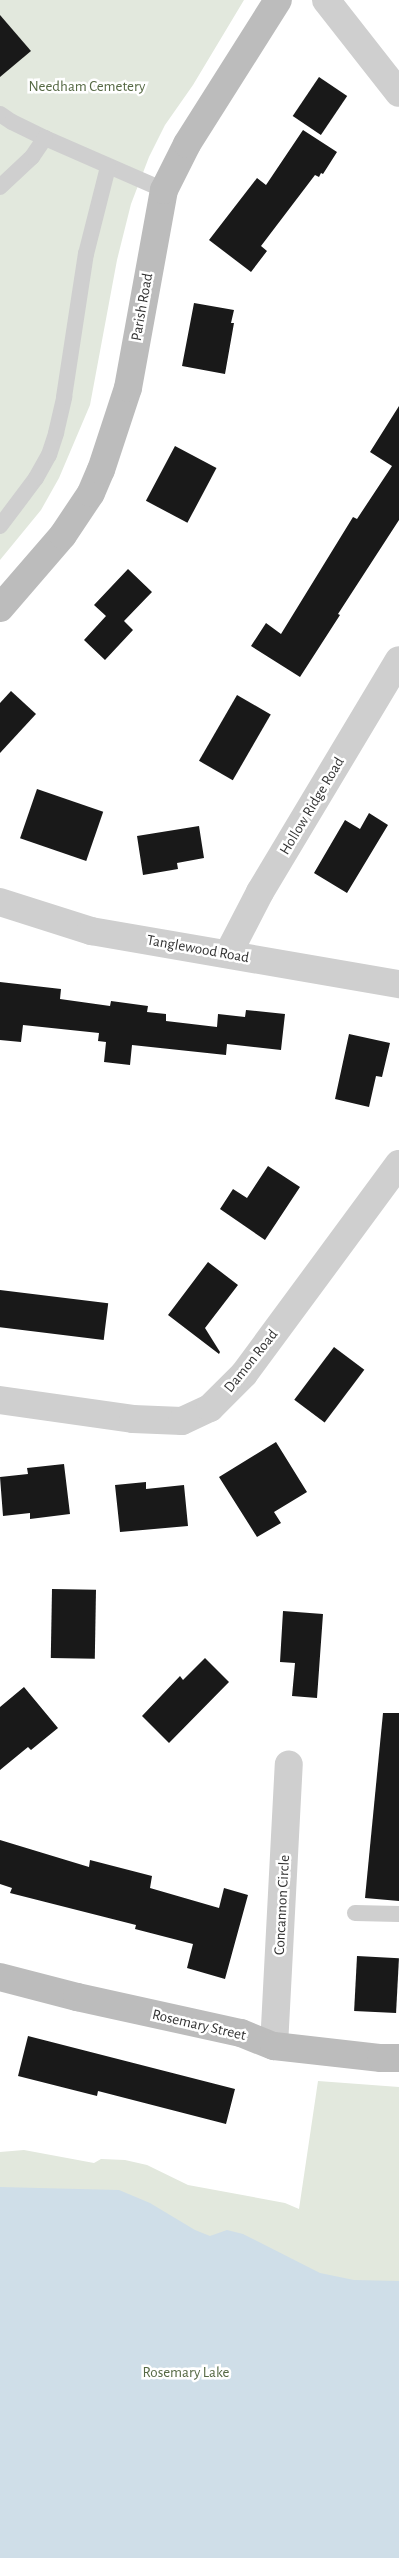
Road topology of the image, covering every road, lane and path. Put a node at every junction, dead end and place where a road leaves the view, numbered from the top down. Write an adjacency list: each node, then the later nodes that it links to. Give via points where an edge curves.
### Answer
1 (278, 0): 8 (street, Parish Road, via 187,144)
2 (326, 0): 3 (street)
3 (399, 93)
4 (0, 114): 5 (lane)
5 (44, 138): 6 (lane); 7 (lane, via 32,157)
6 (108, 167): 8 (lane); 9 (lane, via 86,254 56,433 49,455 36,478)
7 (0, 187)
8 (164, 190): 10 (street, Parish Road, via 128,388 101,470 91,493 63,535)
9 (0, 526)
10 (0, 608)
11 (399, 660): 13 (street, Hollow Ridge Road, via 260,892)
12 (0, 902): 13 (street, Tanglewood Road, via 91,931)
13 (228, 954): 14 (street, Tanglewood Road)
14 (399, 984)
15 (399, 1164): 16 (street, Damon Road, via 244,1374 210,1408 182,1421 143,1420)
16 (0, 1400)
17 (290, 1764): 21 (street, Concannon Circle)
18 (355, 1913): 19 (lane)
19 (399, 1914)
20 (0, 1977): 21 (street, Rosemary Street, via 241,2033)
21 (274, 2046): 22 (street, Rosemary Street)
22 (399, 2058)

